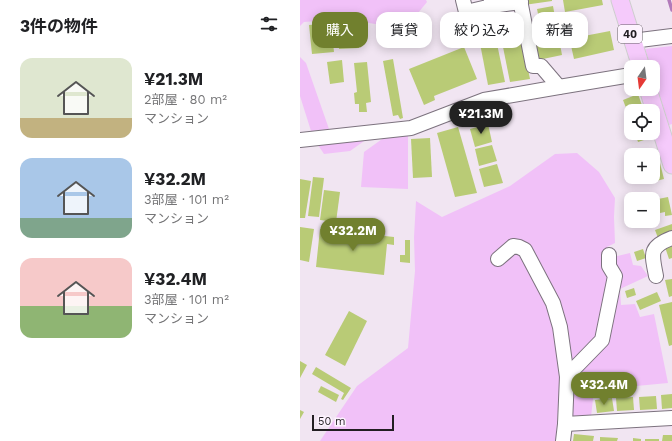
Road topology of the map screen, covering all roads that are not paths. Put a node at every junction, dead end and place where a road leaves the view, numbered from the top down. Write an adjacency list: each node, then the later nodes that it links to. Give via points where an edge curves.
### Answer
1 (620, 0): 6 (main road, 40)
2 (520, 1): 3 (street); 9 (street, via 533,66 541,66)
3 (491, 3): 4 (street)
4 (465, 6)
5 (672, 36): 6 (street)
6 (632, 41): 7 (main road, 40)
7 (639, 60)
8 (624, 76): 9 (street)
9 (559, 87): 11 (street, via 484,100 411,128)
10 (650, 96): 12 (main road)
11 (300, 140)
12 (672, 165)
13 (672, 238): 16 (street, via 661,242 653,252)
14 (609, 255): 17 (street, via 609,266 615,276 602,340)
15 (498, 259): 17 (street, via 513,246 525,250 553,302 560,327)
16 (656, 276)
17 (567, 377): 19 (street)
18 (672, 418): 19 (street)
19 (565, 424): 20 (street)
20 (563, 441)

